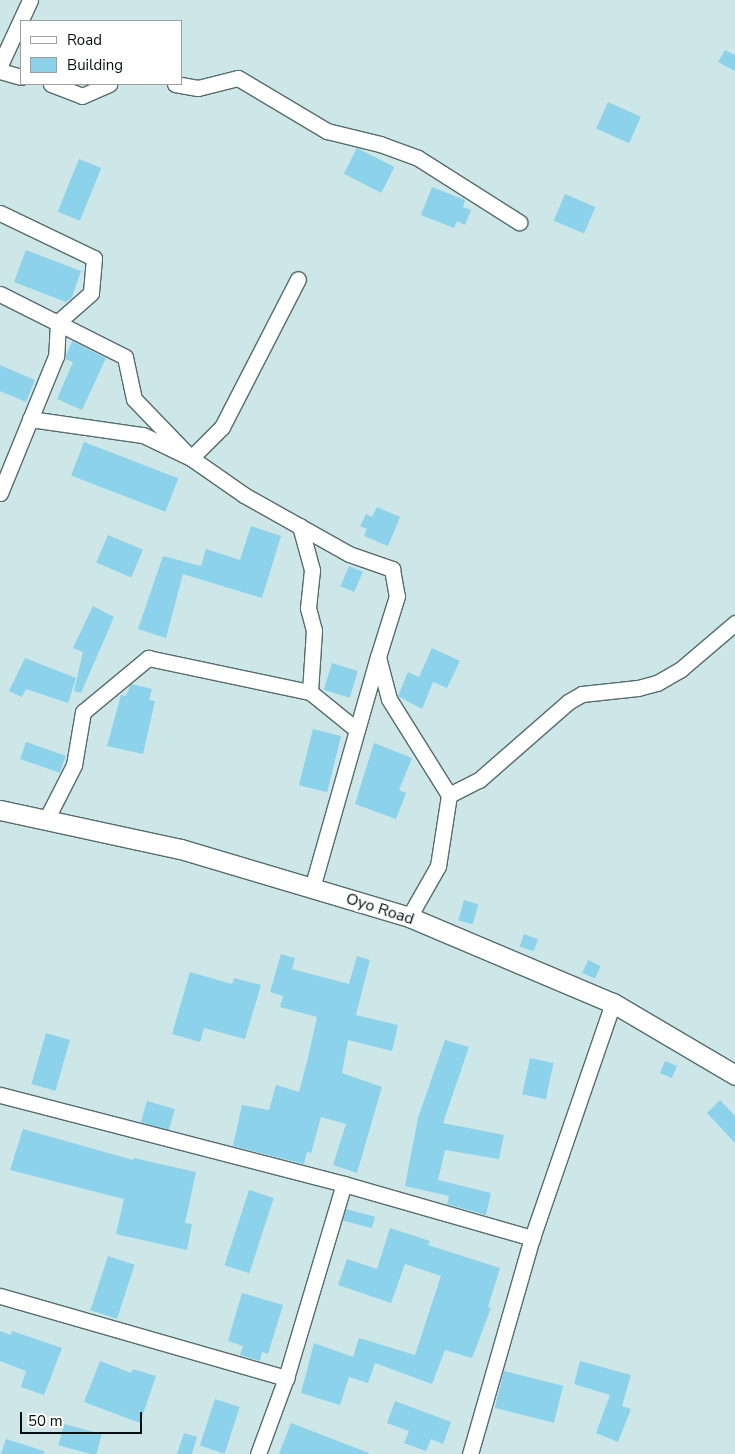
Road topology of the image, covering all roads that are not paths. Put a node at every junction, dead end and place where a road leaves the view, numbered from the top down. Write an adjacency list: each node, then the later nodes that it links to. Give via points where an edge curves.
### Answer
1 (30, 0): 2 (street)
2 (21, 20)
3 (20, 22): 4 (street)
4 (0, 65)
5 (0, 71): 6 (street)
6 (20, 77)
7 (54, 85): 8 (street, via 82,96)
8 (107, 85)
9 (181, 85): 11 (street, via 198,88 238,78 327,131 380,144 418,158)
10 (0, 213): 14 (street, via 94,258 91,293)
11 (519, 222)
12 (298, 279): 16 (street, via 222,427)
13 (0, 294): 14 (street)
14 (58, 322): 15 (street, via 56,356); 16 (street, via 125,357 134,399)
15 (30, 419): 16 (street, via 143,434); 17 (street)
16 (191, 458): 18 (street, via 244,495)
17 (0, 493)
18 (300, 526): 20 (street, via 349,554 392,568 397,596); 21 (street, via 312,570 308,608 314,630)
19 (735, 623): 23 (street, via 681,669 657,683 582,694 568,702 479,780)
20 (378, 657): 22 (street); 23 (street, via 389,699)
21 (310, 692): 22 (street); 25 (street, via 148,658 83,712 74,765)
22 (357, 730): 26 (street)
23 (449, 795): 27 (street, via 438,866)
24 (0, 810): 25 (street, Oyo Road)
25 (46, 820): 26 (street, Oyo Road, via 181,849)
26 (312, 888): 27 (street, Oyo Road)
27 (409, 917): 28 (street, Oyo Road)
28 (613, 1003): 29 (street, Oyo Road); 32 (street)
29 (735, 1076)
30 (0, 1095): 31 (street)
31 (344, 1184): 32 (street); 34 (street)
32 (532, 1238): 36 (street)
33 (0, 1296): 34 (street)
34 (286, 1378): 35 (street)
35 (258, 1454)
36 (470, 1454)

